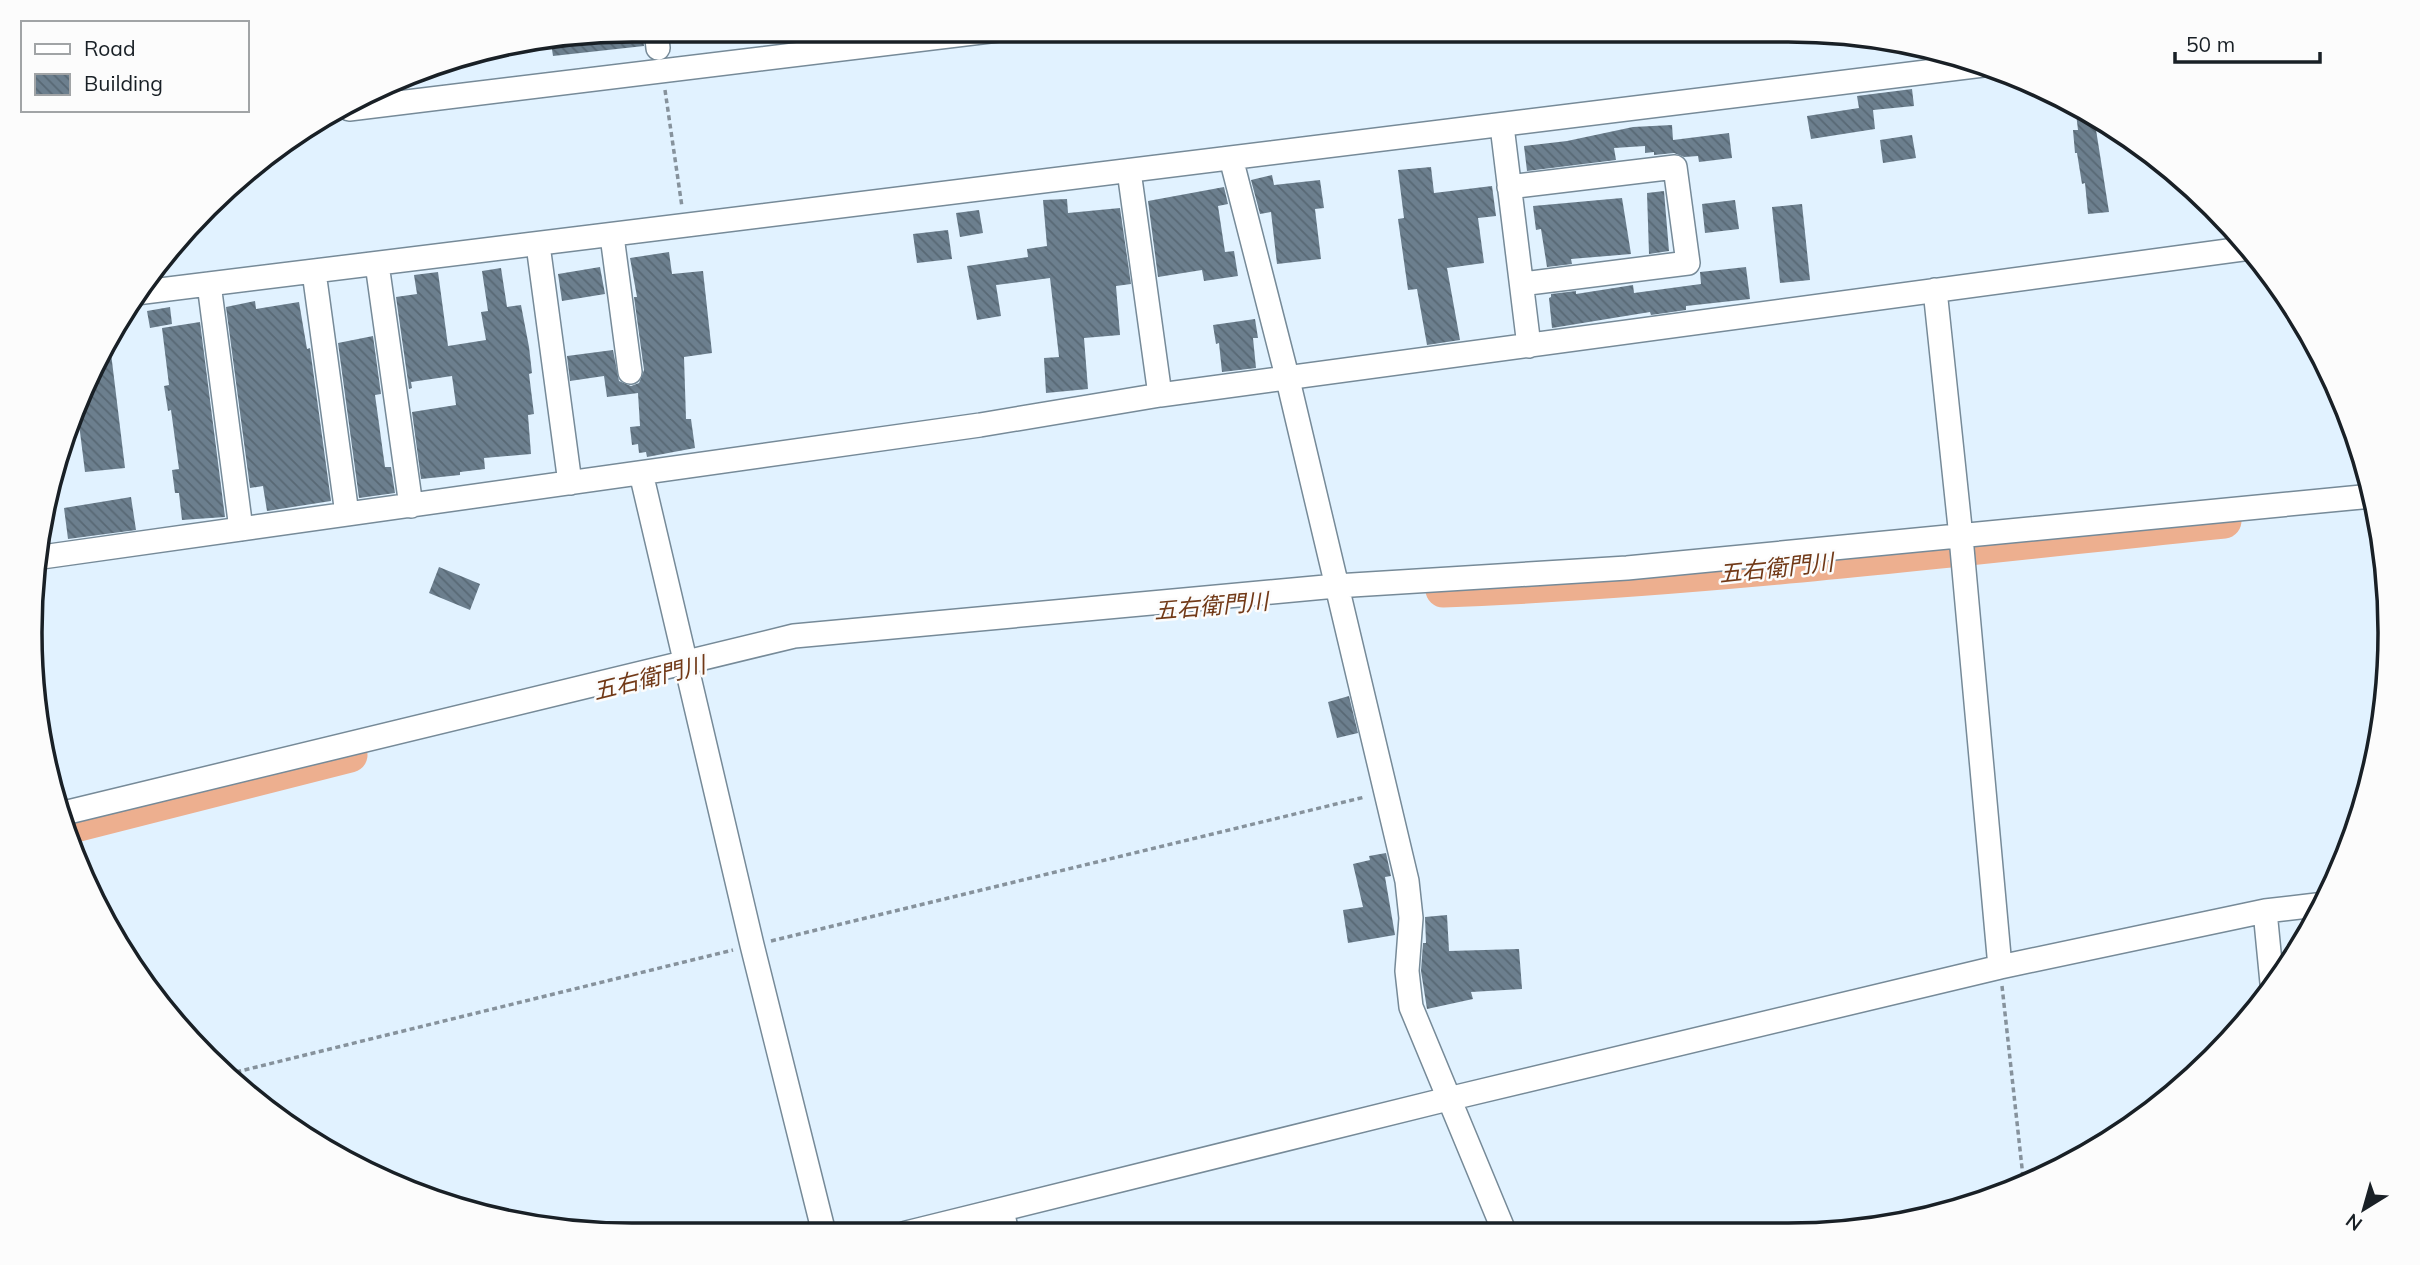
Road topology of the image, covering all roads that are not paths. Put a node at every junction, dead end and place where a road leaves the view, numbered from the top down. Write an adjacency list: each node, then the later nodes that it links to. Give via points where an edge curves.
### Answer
1 (902, 42): 3 (street)
2 (1960, 68): 4 (street)
3 (360, 109)
4 (1502, 126): 5 (street); 7 (street)
5 (1231, 158): 6 (street); 19 (street)
6 (1129, 171): 8 (street); 20 (street)
7 (1509, 187): 13 (street); 13 (street, via 1675,167 1688,262)
8 (612, 236): 9 (street); 18 (street)
9 (538, 245): 11 (street); 22 (street)
10 (2237, 250): 15 (street)
11 (377, 264): 12 (street); 24 (street)
12 (314, 272): 14 (street); 25 (street)
13 (1521, 284): 17 (street)
14 (209, 285): 16 (street); 26 (street)
15 (1936, 290): 17 (street); 27 (street)
16 (151, 291)
17 (1529, 346): 19 (street)
18 (630, 372)
19 (1288, 380): 20 (street); 29 (street)
20 (1160, 396): 21 (street)
21 (641, 473): 22 (street); 30 (street)
22 (570, 483): 24 (street)
23 (2362, 497): 27 (street)
24 (411, 506): 25 (street)
25 (347, 514): 26 (street)
26 (241, 529): 28 (street)
27 (1961, 537): 29 (street, via 1626,568); 34 (street)
28 (47, 556)
29 (1336, 586): 30 (street, via 794,636); 36 (street, via 1407,881 1411,1007)
30 (686, 661): 31 (street); 38 (street)
31 (70, 812)
32 (2311, 906): 33 (street)
33 (2265, 911): 34 (street); 35 (street)
34 (2000, 967): 36 (street)
35 (2271, 971)
36 (1448, 1099): 37 (street); 41 (street)
37 (1002, 1210): 39 (street); 40 (street)
38 (822, 1223)
39 (948, 1223)
40 (1005, 1223)
41 (1501, 1223)

